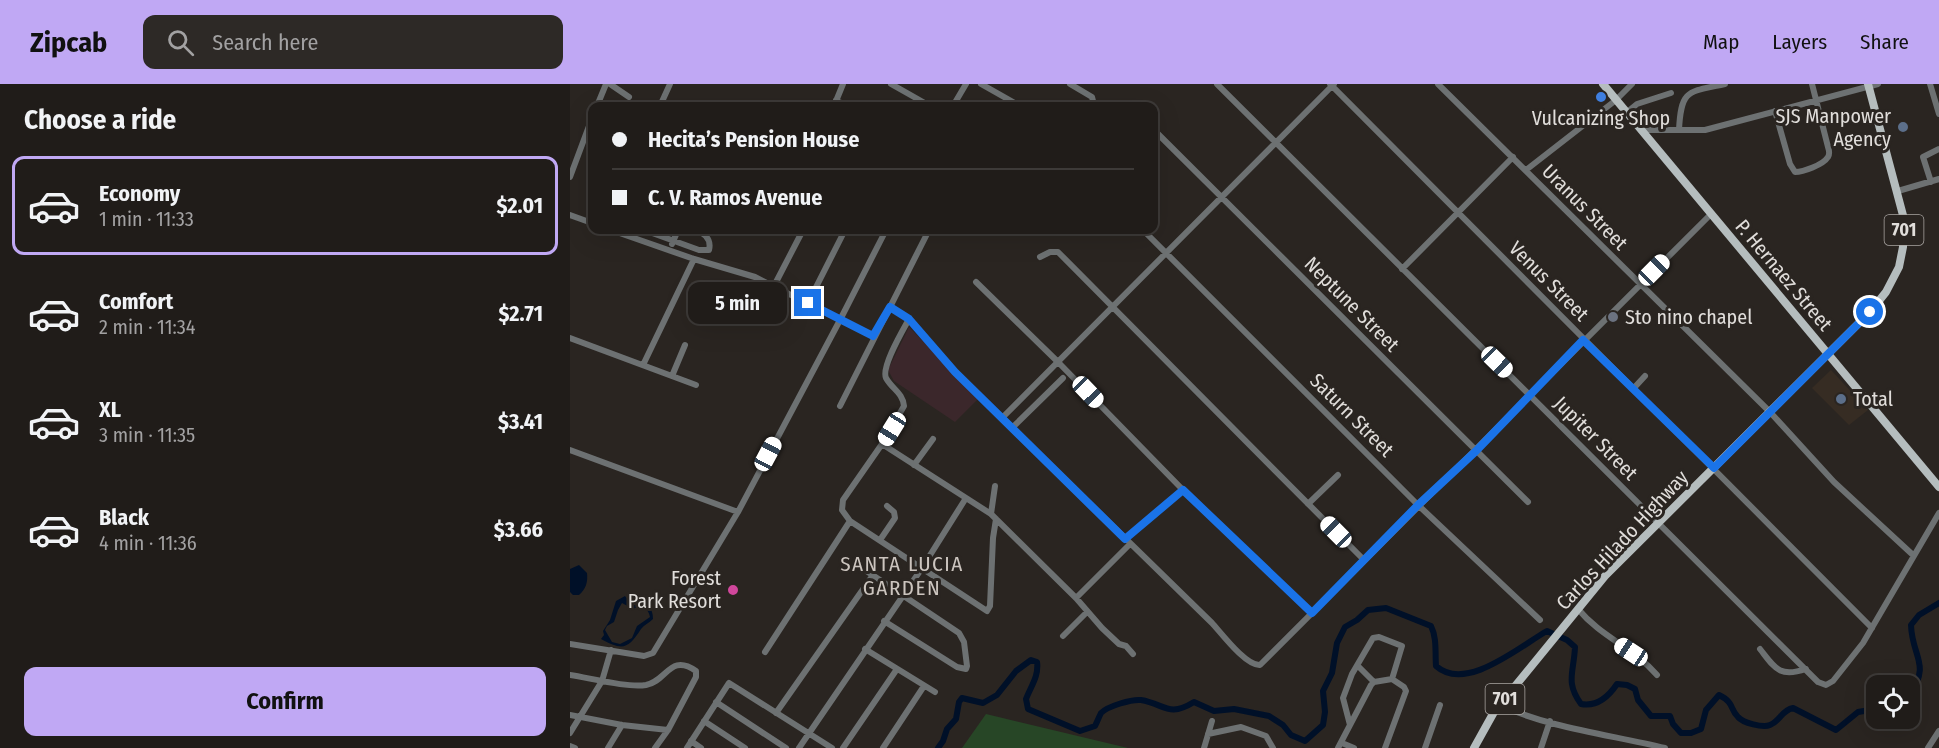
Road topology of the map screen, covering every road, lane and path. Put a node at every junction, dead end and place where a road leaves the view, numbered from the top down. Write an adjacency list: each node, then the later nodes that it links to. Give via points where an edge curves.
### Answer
1 (606, 84): 23 (street)
2 (610, 84): 20 (street)
3 (670, 84): 24 (street)
4 (843, 84): 25 (street)
5 (891, 84): 26 (street)
6 (966, 84): 27 (street)
7 (981, 84): 28 (street)
8 (1070, 84): 29 (street, via 1092,97)
9 (1217, 84): 37 (street, Jupiter Street)
10 (1438, 84): 39 (street, Uranus Street)
11 (1603, 84): 21 (main road, P. Hernaez Street)
12 (1632, 84): 21 (street)
13 (1725, 84): 35 (street, via 1692,92 1684,98)
14 (1812, 84): 22 (street)
15 (1878, 84): 18 (street)
16 (1930, 84): 32 (street)
17 (1332, 85): 37 (street); 46 (street, Venus Street)
18 (1868, 85): 22 (street); 44 (main road, Carlos Hilado Highway / 701)
19 (1671, 93): 31 (street, via 1637,104)
20 (629, 97)
21 (1616, 100): 31 (main road, P. Hernaez Street); 40 (street)
22 (1817, 100): 30 (street); 30 (street, via 1829,154 1827,159 1798,173 1790,164)
23 (599, 102)
24 (662, 102)
25 (836, 102)
26 (923, 102)
27 (955, 102)
28 (1013, 102)
29 (1093, 102)
30 (1775, 111): 35 (street, via 1705,130)
31 (1626, 112): 34 (main road, P. Hernaez Street)
32 (1939, 114)
33 (588, 129): 41 (street)
34 (1641, 130): 35 (street); 47 (main road, P. Hernaez Street)
35 (1679, 130)
36 (1158, 134): 45 (street, Neptune Street)
37 (1276, 142): 45 (street); 64 (street, Jupiter Street)
38 (1939, 148): 43 (street, via 1923,157)
39 (1513, 157): 40 (street, Uranus Street); 46 (street)
40 (1526, 170): 66 (street, Uranus Street)
41 (570, 177)
42 (1939, 179): 43 (street)
43 (1931, 182): 44 (street)
44 (1898, 191): 77 (main road, Carlos Hilado Highway / 701, via 1904,219 1899,267 1870,312)
45 (1222, 197): 61 (street); 93 (street, Neptune Street)
46 (1458, 212): 64 (street); 75 (street, Venus Street)
47 (1711, 214): 66 (street); 77 (main road, P. Hernaez Street)
48 (570, 215): 49 (street)
49 (588, 222)
50 (623, 234): 60 (street)
51 (655, 234): 59 (street)
52 (676, 234): 59 (street)
53 (703, 234): 59 (street, via 710,242 709,250)
54 (801, 234): 67 (street)
55 (843, 234): 68 (street)
56 (884, 234): 72 (street)
57 (927, 234): 70 (street)
58 (1147, 234): 61 (street, Saturn Street)
59 (673, 241): 60 (street)
60 (669, 250): 63 (street)
61 (1167, 253): 69 (street); 103 (street, Saturn Street)
62 (1040, 257): 69 (street, via 1058,252)
63 (694, 259): 67 (street, via 739,271); 79 (street)
64 (1402, 269): 85 (street, Jupiter Street)
65 (976, 282): 78 (street)
66 (1640, 284): 75 (street); 87 (street, Uranus Street)
67 (774, 286): 68 (street)
68 (808, 303): 72 (street)
69 (1112, 306): 78 (street); 102 (street)
70 (890, 307): 71 (street); 73 (street)
71 (909, 319): 88 (street); 91 (street, via 885,369 904,406)
72 (840, 320): 73 (street); 105 (street)
73 (873, 336): 86 (street)
74 (570, 338): 79 (street)
75 (1583, 340): 84 (street, Venus Street); 85 (street)
76 (685, 345): 80 (street)
77 (1828, 353): 87 (main road, Carlos Hilado Highway / 701); 98 (main road, P. Hernaez Street)
78 (1058, 362): 88 (street); 99 (street)
79 (643, 365): 80 (street)
80 (672, 376): 83 (street)
81 (1645, 376): 84 (street)
82 (1063, 378): 89 (street)
83 (696, 385)
84 (1633, 389): 95 (street, Venus Street)
85 (1530, 394): 93 (street); 109 (street, Jupiter Street)
86 (840, 406)
87 (1770, 412): 95 (main road, Carlos Hilado Highway / 701); 112 (street, Uranus Street, via 1834,482)
88 (1003, 417): 89 (street)
89 (1013, 427): 111 (street)
90 (933, 439): 94 (street)
91 (882, 444): 94 (street); 108 (street, via 841,505)
92 (570, 450): 105 (street)
93 (1476, 451): 101 (street, Neptune Street); 103 (street)
94 (914, 465): 100 (street)
95 (1714, 468): 109 (main road, Carlos Hilado Highway / 701); 124 (street, Venus Street)
96 (1338, 475): 102 (street)
97 (995, 486): 107 (street)
98 (1939, 488)
99 (1183, 490): 111 (street); 121 (street)
100 (966, 498): 107 (street); 115 (street)
101 (1528, 502)
102 (1308, 504): 113 (street)
103 (1418, 505): 113 (street); 122 (street, Saturn Street)
104 (887, 506): 110 (street, via 895,518)
105 (738, 512): 129 (street, via 653,653 644,656)
106 (1939, 513): 112 (street)
107 (993, 517): 115 (street, via 987,611); 118 (street)
108 (850, 521): 110 (street); 130 (street)
109 (1658, 524): 119 (main road, Carlos Hilado Highway / 701); 134 (street, Jupiter Street)
110 (880, 540): 115 (street)
111 (1127, 541): 118 (street); 121 (street, via 1256,666)
112 (1913, 555): 124 (street)
113 (1364, 560): 121 (street)
114 (859, 566): 116 (street)
115 (922, 568): 117 (street)
116 (873, 575): 117 (street); 145 (street)
117 (902, 595): 123 (street); 123 (street, via 959,633 964,642 966,669 957,668)
118 (1076, 598): 120 (street)
119 (1578, 609): 136 (street, via 1598,631 1645,661); 144 (main road, Carlos Hilado Highway / 701)
120 (1087, 612): 125 (street); 131 (street)
121 (1312, 613)
122 (1540, 620)
123 (884, 621): 127 (street)
124 (1872, 628): 134 (street, Jupiter Street, via 1833,681 1826,685 1818,682)
125 (1063, 636)
126 (570, 644): 129 (street)
127 (865, 649): 133 (street); 156 (street)
128 (1760, 649): 134 (street, via 1779,671 1786,674)
129 (611, 650): 138 (street)
130 (765, 652)
131 (1133, 654)
132 (1358, 666): 137 (street, via 1373,638 1400,645); 139 (street); 152 (street, via 1343,700)
133 (897, 669): 140 (street); 170 (street)
134 (1806, 669)
135 (570, 675): 138 (street)
136 (1658, 675)
137 (1392, 679): 139 (street); 175 (street, via 1406,691)
138 (602, 681): 147 (street); 153 (street, via 649,685 676,665 696,670)
139 (1374, 682): 152 (street)
140 (924, 686): 141 (street); 171 (street)
141 (935, 692)
142 (716, 702): 145 (street, via 727,685 732,684); 148 (street); 167 (street)
143 (1440, 705): 176 (street)
144 (1500, 705): 150 (street); 177 (main road, Carlos Hilado Highway / 701)
145 (777, 713): 156 (street)
146 (570, 715): 147 (street)
147 (581, 717): 151 (street); 155 (street)
148 (704, 721): 158 (street); 166 (street)
149 (1212, 721): 157 (street)
150 (1550, 721): 178 (street); 179 (street)
151 (622, 725): 153 (street); 162 (street)
152 (1350, 725): 160 (street)
153 (668, 730): 163 (street)
154 (1939, 731): 180 (street)
155 (570, 733)
156 (808, 734): 168 (street); 169 (street)
157 (1208, 734): 172 (street); 173 (street, via 1241,727 1266,736)
158 (691, 741): 164 (street); 165 (street)
159 (570, 746): 161 (street)
160 (1340, 746): 174 (street)
161 (574, 748)
162 (608, 748)
163 (655, 748)
164 (687, 748)
165 (701, 748)
166 (745, 748)
167 (786, 748)
168 (799, 748)
169 (832, 748)
170 (843, 748)
171 (883, 748)
172 (1204, 748)
173 (1273, 748)
174 (1354, 748)
175 (1385, 748)
176 (1425, 748)
177 (1474, 748)
178 (1541, 748)
179 (1665, 748)
180 (1928, 748)

